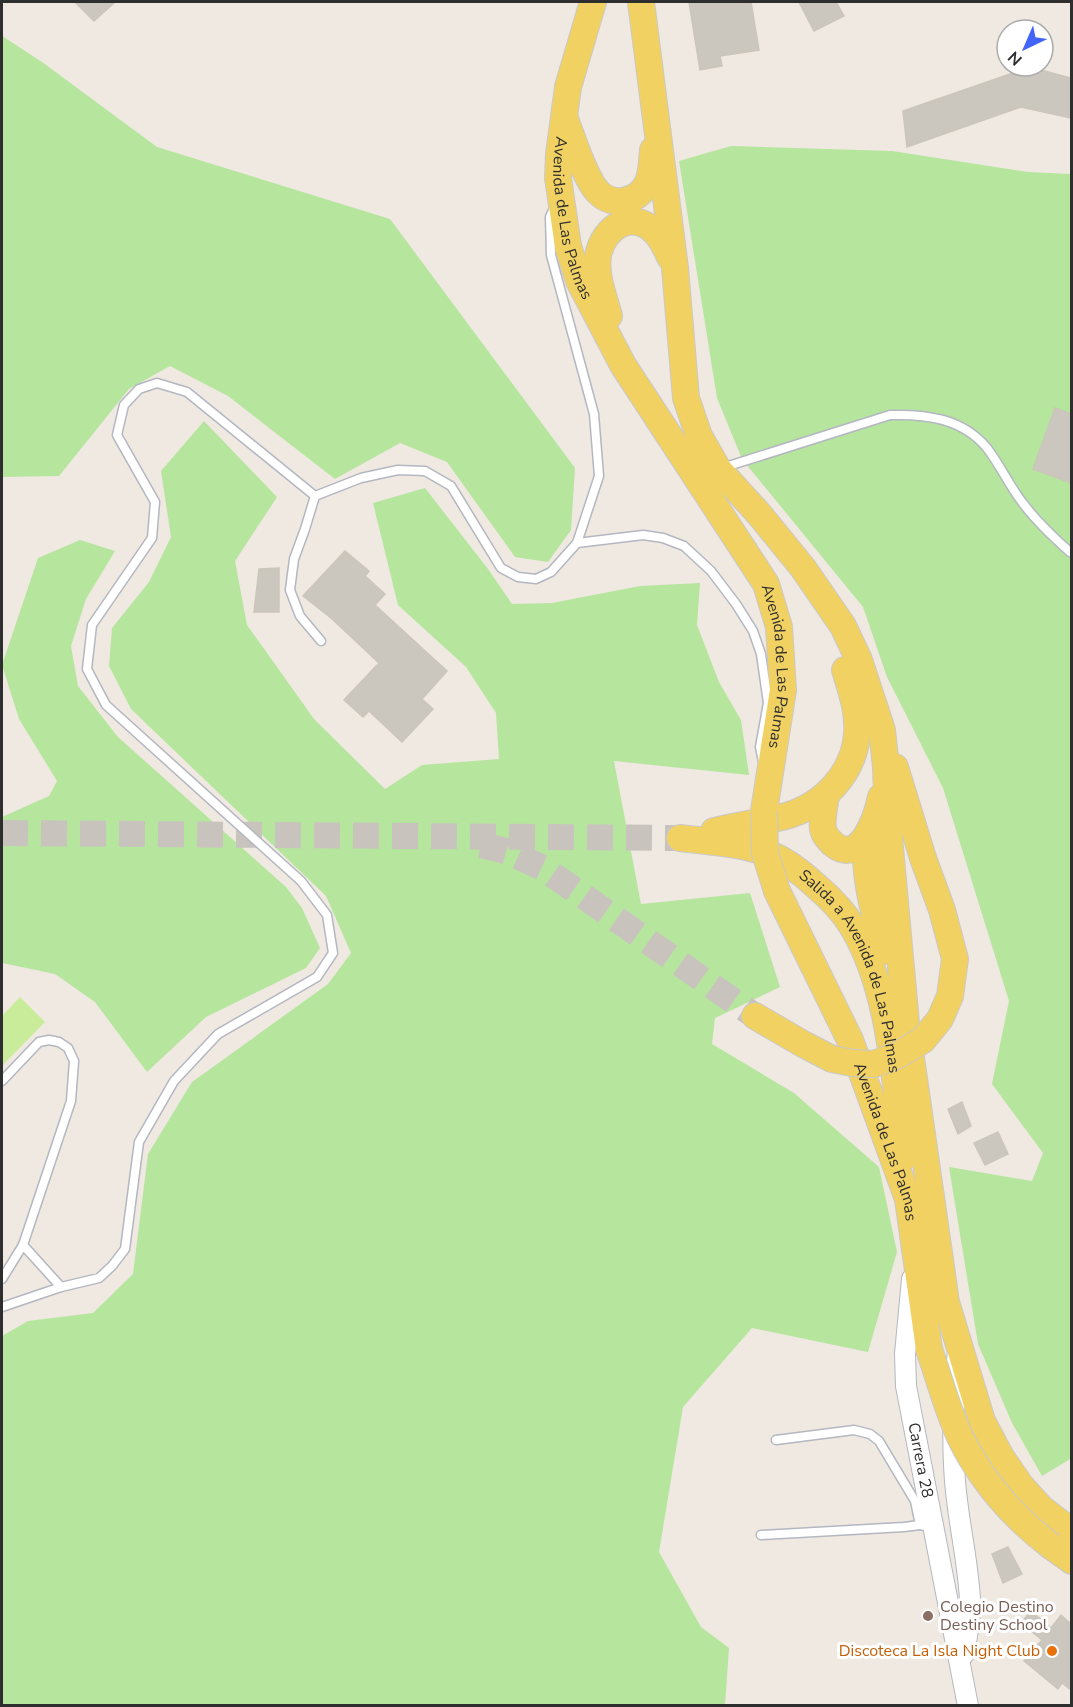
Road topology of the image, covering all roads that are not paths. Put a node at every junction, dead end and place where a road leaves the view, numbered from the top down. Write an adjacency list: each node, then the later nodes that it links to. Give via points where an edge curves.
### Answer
1 (593, 2): 4 (main road, Avenida de Las Palmas, via 568,87)
2 (641, 2): 3 (main road, Avenida de Las Palmas)
3 (656, 113): 4 (main road, via 648,182 626,201 605,198 597,191); 6 (main road, Avenida de Las Palmas)
4 (564, 119): 5 (main road, Avenida de Las Palmas, via 559,154)
5 (560, 194): 7 (main road, Avenida de Las Palmas, via 568,246 579,281); 11 (lane, via 550,217 551,255 594,414 599,477)
6 (675, 268): 7 (main road, via 656,232 642,223 620,223 603,242 597,273); 8 (main road, Avenida de Las Palmas, via 686,398 699,436)
7 (623, 365): 10 (main road, Avenida de Las Palmas)
8 (718, 469): 12 (lane, via 890,415 944,419 967,430 986,447 1022,502); 14 (main road, Avenida de Las Palmas, via 803,568 843,626 859,660)
9 (315, 496): 11 (lane, via 360,478 398,470 425,471 451,486 501,568 518,577 536,579 551,572); 13 (lane, via 294,559 290,590 300,616); 28 (lane, via 187,392 157,383 139,389 124,405 117,435 155,502 152,538 92,625 87,669 106,705 301,881 327,915 333,953 317,977 218,1034 174,1081 139,1142 125,1249 99,1278)
10 (712, 500): 16 (main road, via 752,534 796,585 829,630 844,667 855,703 857,733 851,761); 17 (main road, Avenida de Las Palmas, via 766,584 779,627 783,690)
11 (576, 543): 17 (lane, via 643,535 684,546 711,571 736,604 753,631 761,654 768,703 760,747)
12 (1070, 552)
13 (321, 641)
14 (882, 730): 15 (main road, Avenida de Las Palmas); 21 (main road, bridge, via 955,959 950,996 940,1019 923,1040 874,1064 832,1059)
15 (886, 767): 19 (main road, via 879,805); 22 (main road, Avenida de Las Palmas)
16 (826, 795): 18 (main road, via 787,815); 19 (main road, via 822,828 828,839 838,848 849,849)
17 (766, 799): 24 (main road, Avenida de Las Palmas, bridge, via 765,853 777,891 850,1040)
18 (714, 831): 20 (main road, via 750,834 803,854 849,897 868,920); 24 (main road, Salida a Avenida de Las Palmas, via 680,838 751,848 775,857 799,871 852,924 878,989 889,1037)
19 (866, 838): 20 (main road, via 867,884)
20 (884, 951): 22 (main road)
21 (755, 1016)
22 (906, 1023): 30 (main road, Avenida de Las Palmas, via 945,1302)
23 (2, 1081): 25 (lane, via 39,1042 58,1042 68,1048 74,1061 71,1101)
24 (908, 1199): 26 (main road, Avenida de Las Palmas)
25 (23, 1245): 27 (lane); 28 (lane)
26 (915, 1249): 32 (street, Carrera 28, via 905,1354 906,1386); 34 (main road, Avenida de Las Palmas, bridge, via 929,1349 960,1437 1003,1502 1034,1533)
27 (2, 1279)
28 (61, 1287): 29 (lane)
29 (2, 1307)
30 (958, 1346): 34 (main road, Avenida de Las Palmas, via 982,1421 1021,1486 1041,1508); 35 (street, Carrera 28, via 955,1481)
31 (776, 1440): 32 (lane, via 854,1430 870,1434 879,1441)
32 (927, 1526): 33 (lane); 36 (street, Carrera 28)
33 (761, 1535)
34 (1065, 1546)
35 (970, 1599): 36 (street, via 960,1608); 37 (street, Carrera 28)
36 (949, 1602): 37 (street, Carrera 28)
37 (962, 1669): 38 (street, Carrera 28)
38 (968, 1706)

